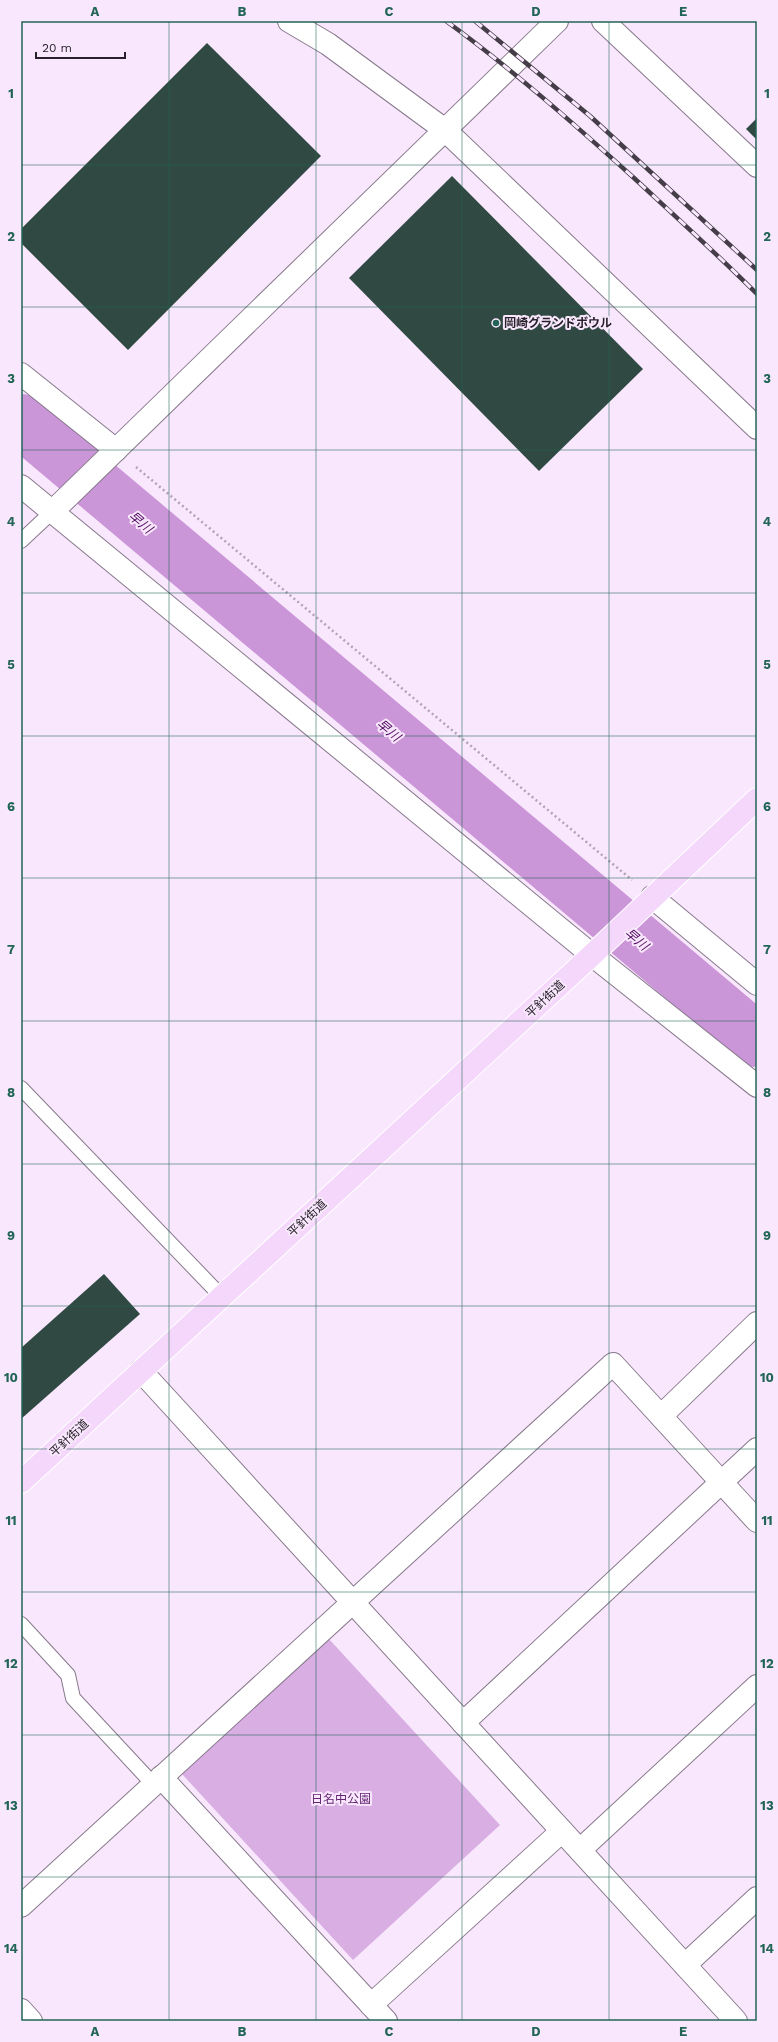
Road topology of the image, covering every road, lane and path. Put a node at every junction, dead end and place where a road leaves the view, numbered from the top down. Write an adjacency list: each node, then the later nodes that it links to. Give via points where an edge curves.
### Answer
1 (289, 21): 4 (street, via 328,44)
2 (557, 21): 4 (street)
3 (604, 21): 5 (street)
4 (445, 130): 7 (street); 8 (street)
5 (757, 166)
6 (21, 374): 8 (street)
7 (757, 428)
8 (116, 450): 10 (street); 13 (path)
9 (21, 486): 10 (street)
10 (52, 512): 11 (lane); 14 (street)
11 (21, 541)
12 (757, 799): 13 (main road)
13 (652, 897): 14 (main road, 平針街道); 15 (street)
14 (592, 955): 16 (street); 18 (main road, 平針街道)
15 (757, 984)
16 (757, 1086)
17 (21, 1088): 18 (lane)
18 (222, 1297): 20 (main road, 平針街道)
19 (757, 1323): 21 (street)
20 (141, 1371): 23 (main road, 平針街道); 26 (street)
21 (661, 1416): 24 (street); 26 (street, via 613,1364)
22 (757, 1450): 24 (street)
23 (21, 1482)
24 (722, 1482): 25 (street); 29 (street)
25 (757, 1521)
26 (352, 1602): 29 (street); 30 (street)
27 (21, 1624): 30 (lane, via 68,1675 73,1698)
28 (757, 1686): 32 (street)
29 (463, 1723): 31 (street)
30 (157, 1781): 34 (street); 36 (street)
31 (562, 1831): 32 (street); 36 (street)
32 (580, 1850): 35 (street)
33 (757, 1898): 35 (street)
34 (21, 1906)
35 (685, 1965): 40 (street)
36 (371, 2005): 39 (street)
37 (21, 2010): 38 (street)
38 (31, 2021)
39 (386, 2021)
40 (736, 2021)

